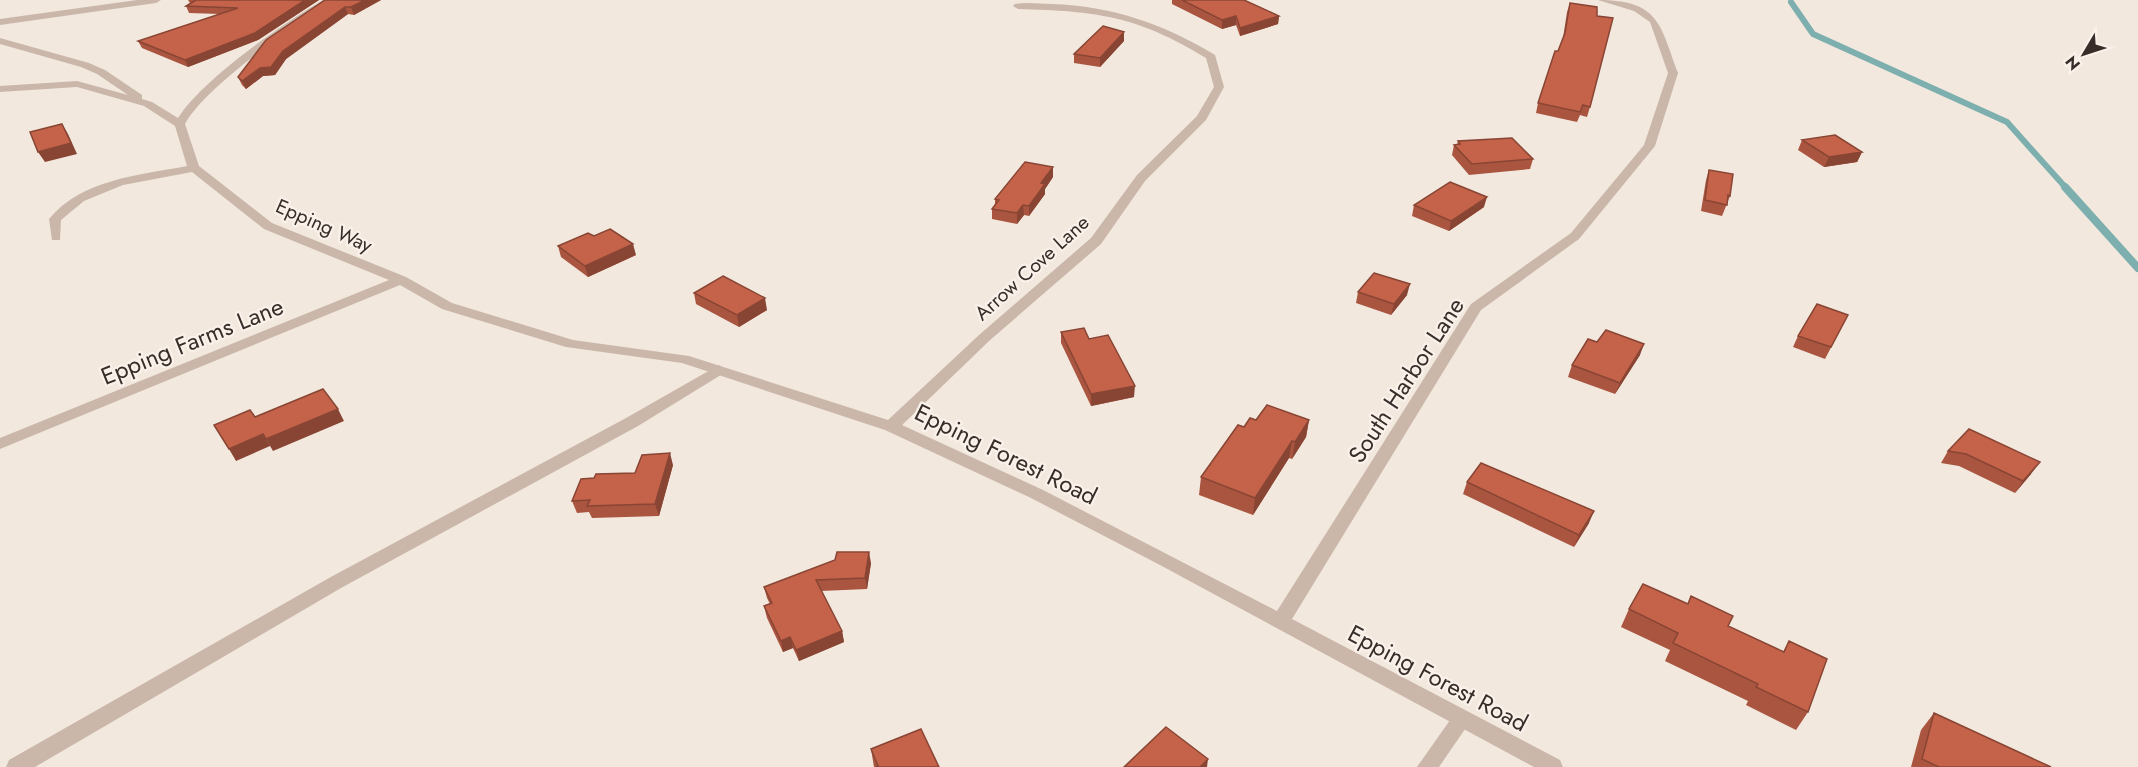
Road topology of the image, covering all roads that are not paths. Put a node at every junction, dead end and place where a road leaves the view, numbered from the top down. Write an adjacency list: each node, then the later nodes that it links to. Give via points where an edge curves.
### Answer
1 (156, 0): 5 (street)
2 (329, 0): 9 (street, via 259,47 192,105)
3 (1604, 0): 16 (street, South Harbor Lane, via 1633,8 1654,21 1673,73 1649,146 1576,235 1476,307)
4 (1018, 6): 14 (street, Arrow Cove Lane, via 1111,13 1180,38 1211,57 1219,87 1202,118 1141,178 1096,241 984,338)
5 (0, 22)
6 (0, 41): 8 (street, via 85,65)
7 (0, 89): 8 (street, via 77,84)
8 (148, 104): 9 (street)
9 (180, 124): 10 (street)
10 (194, 168): 11 (street, via 120,182 80,198 55,219); 12 (street, Epping Way, via 268,226)
11 (56, 237)
12 (401, 280): 13 (street, Epping Forest Road, via 447,306 571,345 684,359); 15 (street, Epping Farms Lane)
13 (719, 370): 14 (street, Epping Forest Road); 18 (street, via 632,422 335,583)
14 (891, 426): 16 (street, Epping Forest Road, via 1037,494)
15 (0, 444)
16 (1281, 621): 17 (street, Epping Forest Road)
17 (1461, 719): 19 (street); 20 (street, Epping Forest Road)
18 (16, 767)
19 (1427, 767)
20 (1553, 767)

